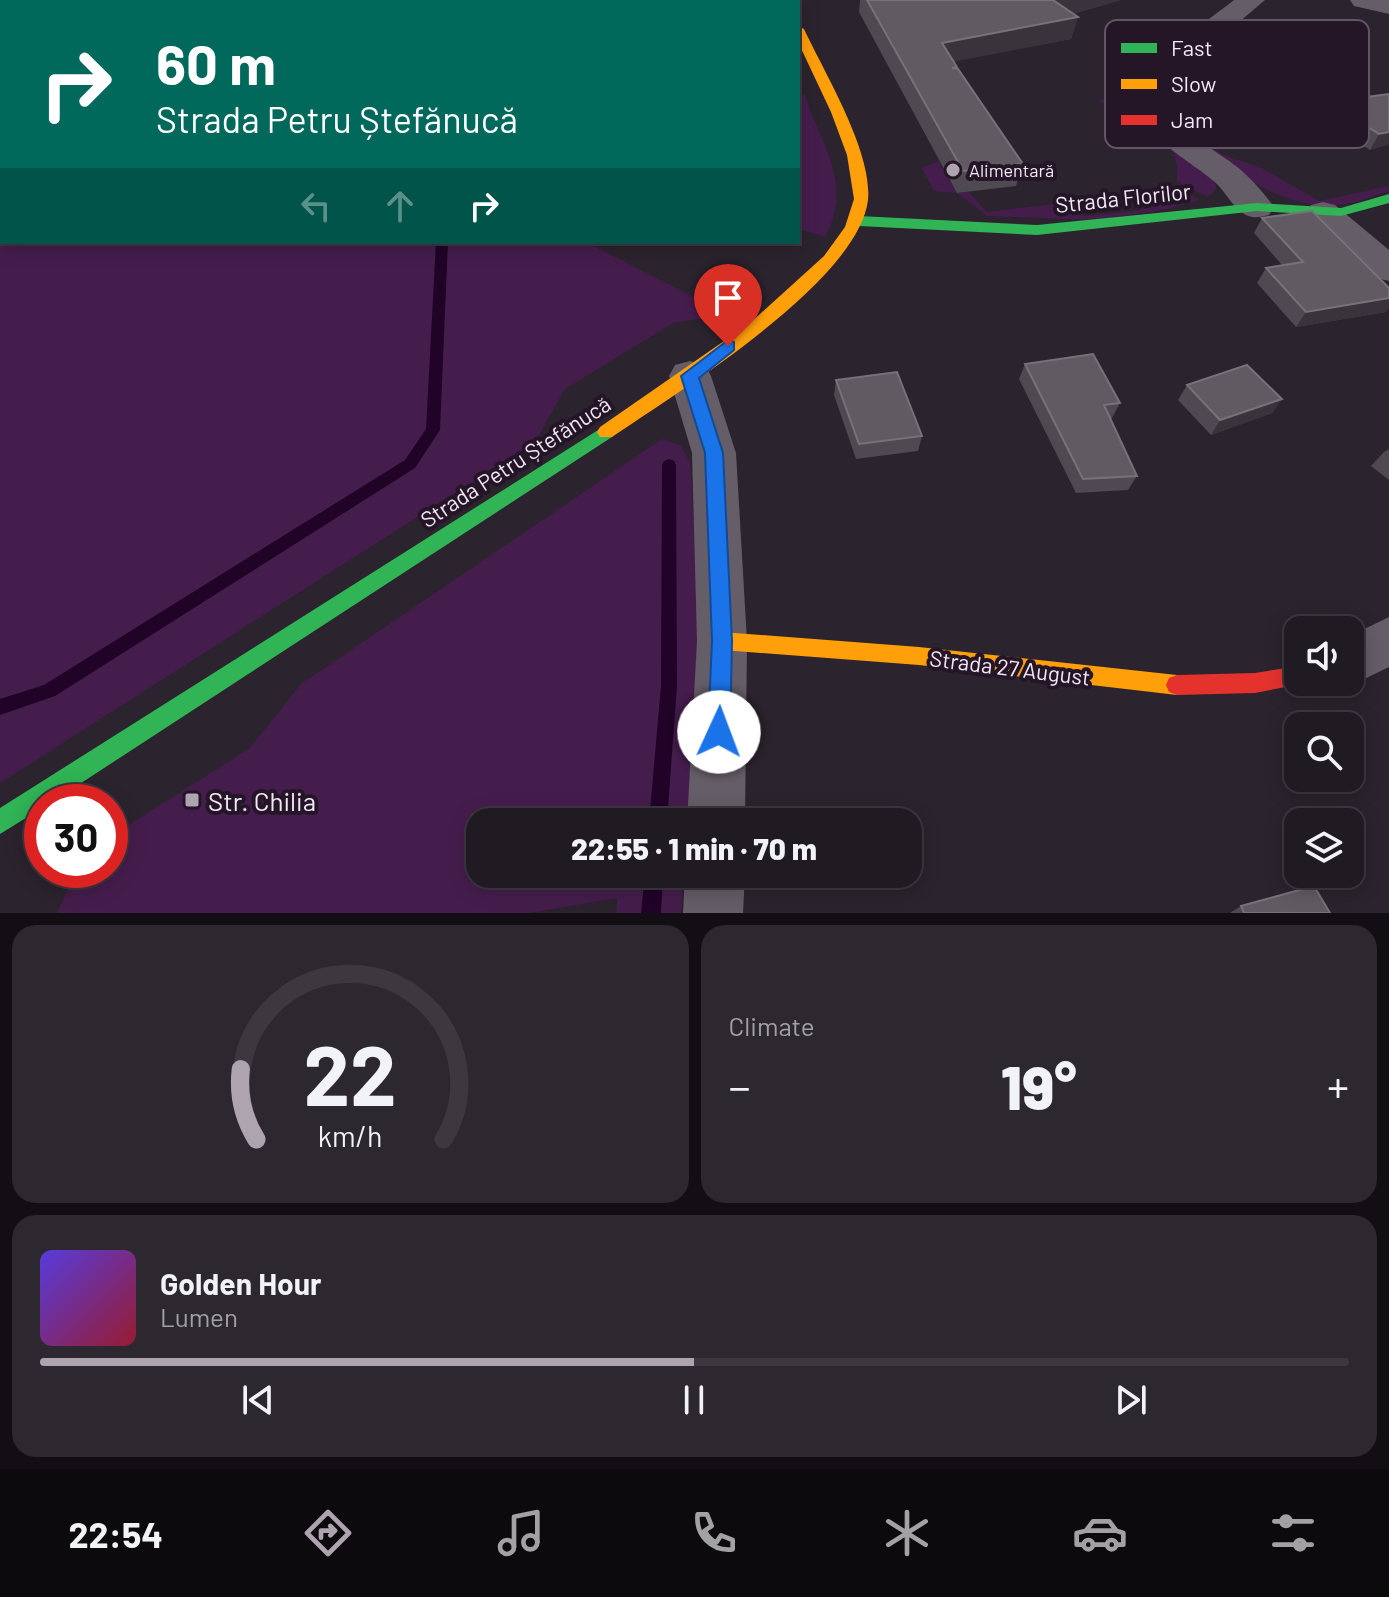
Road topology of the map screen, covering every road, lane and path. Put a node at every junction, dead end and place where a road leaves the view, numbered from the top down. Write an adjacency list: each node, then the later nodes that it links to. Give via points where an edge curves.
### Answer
1 (1251, 0): 4 (street)
2 (1364, 0): 3 (street)
3 (1389, 6)
4 (1226, 20)
5 (800, 33): 10 (main road, via 851,146 861,186)
6 (1191, 148): 8 (street)
7 (1389, 198): 9 (main road, Strada Florilor, via 1355,210)
8 (1257, 207): 9 (main road, Strada Florilor); 10 (main road, Strada Florilor, via 1037,230)
9 (1323, 213): 11 (street)
10 (859, 221): 12 (main road, Strada Petru Ștefănucă, via 806,285)
11 (1389, 269)
12 (690, 376): 14 (street, via 714,453); 18 (main road, Strada Petru Ștefănucă)
13 (1389, 640): 15 (street)
14 (722, 641): 16 (main road, Strada 27 August, via 947,659 1145,684 1254,686); 17 (street)
15 (1364, 655)
16 (1284, 679)
17 (716, 808)
18 (0, 822)
19 (714, 888): 20 (street)
20 (713, 913)

